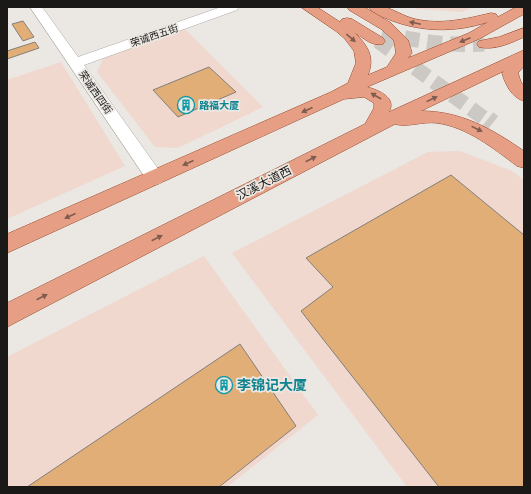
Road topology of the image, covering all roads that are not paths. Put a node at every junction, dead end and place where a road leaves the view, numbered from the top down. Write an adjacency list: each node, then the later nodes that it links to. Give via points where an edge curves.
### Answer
1 (36, 7): 14 (lane, 荣诚西四街)
2 (233, 7): 14 (lane, 荣诚西五街)
3 (308, 7): 16 (main road, one-way to 16, via 354,39 361,48 364,59)
4 (324, 7): 9 (main road, via 347,22)
5 (354, 7): 9 (main road)
6 (375, 7): 9 (main road)
7 (520, 7): 9 (main road, one-way to 9, via 479,22)
8 (524, 8): 15 (main road, one-way to 15, via 474,36)
9 (383, 29): 15 (main road, via 401,40 404,53)
10 (524, 32): 11 (main road, via 502,41)
11 (484, 44)
12 (524, 55): 20 (main road, 汉溪大道西, one-way to 12)
13 (524, 59): 18 (main road, via 510,73 513,83)
14 (75, 63): 23 (lane, 荣诚西四街)
15 (391, 72): 16 (main road)
16 (355, 86): 17 (main road)
17 (337, 96): 20 (main road, one-way to 17, via 383,108 382,100 367,92); 23 (main road, one-way to 23)
18 (524, 96)
19 (492, 124): 21 (main road)
20 (371, 128): 22 (main road, one-way to 22, via 414,116 446,118 484,133); 25 (main road, 汉溪大道西, one-way to 20)
21 (524, 147)
22 (524, 161)
23 (155, 178): 24 (main road, one-way to 24)
24 (7, 244)
25 (7, 315)

